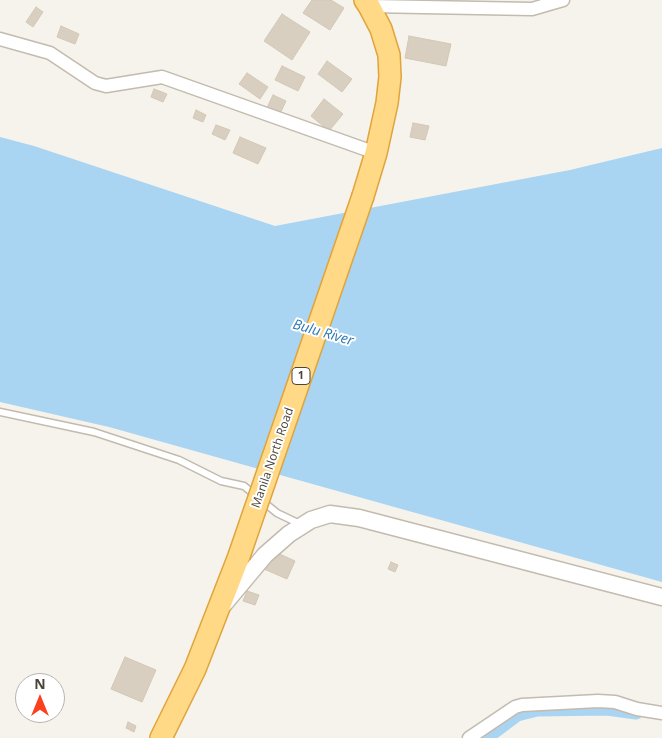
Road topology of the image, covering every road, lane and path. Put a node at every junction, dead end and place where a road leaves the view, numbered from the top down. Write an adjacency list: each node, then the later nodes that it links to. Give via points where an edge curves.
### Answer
1 (563, 0): 2 (street, via 532,10)
2 (367, 3): 4 (highway, Manila North Road / 1, via 382,29 389,55 387,103)
3 (0, 39): 4 (street, via 50,53 95,83 106,86 162,77)
4 (376, 153): 8 (highway, Manila North Road / 1, bridge, via 239,556)
5 (0, 412): 6 (lane, via 94,432 179,460 221,481 244,486 277,513)
6 (303, 525): 7 (street, via 330,514 359,518); 8 (street, via 265,555)
7 (662, 597)
8 (216, 614): 10 (highway, Manila North Road / 1, via 195,668)
9 (662, 713): 11 (street, via 598,701 522,705)
10 (161, 738)
11 (469, 738)

